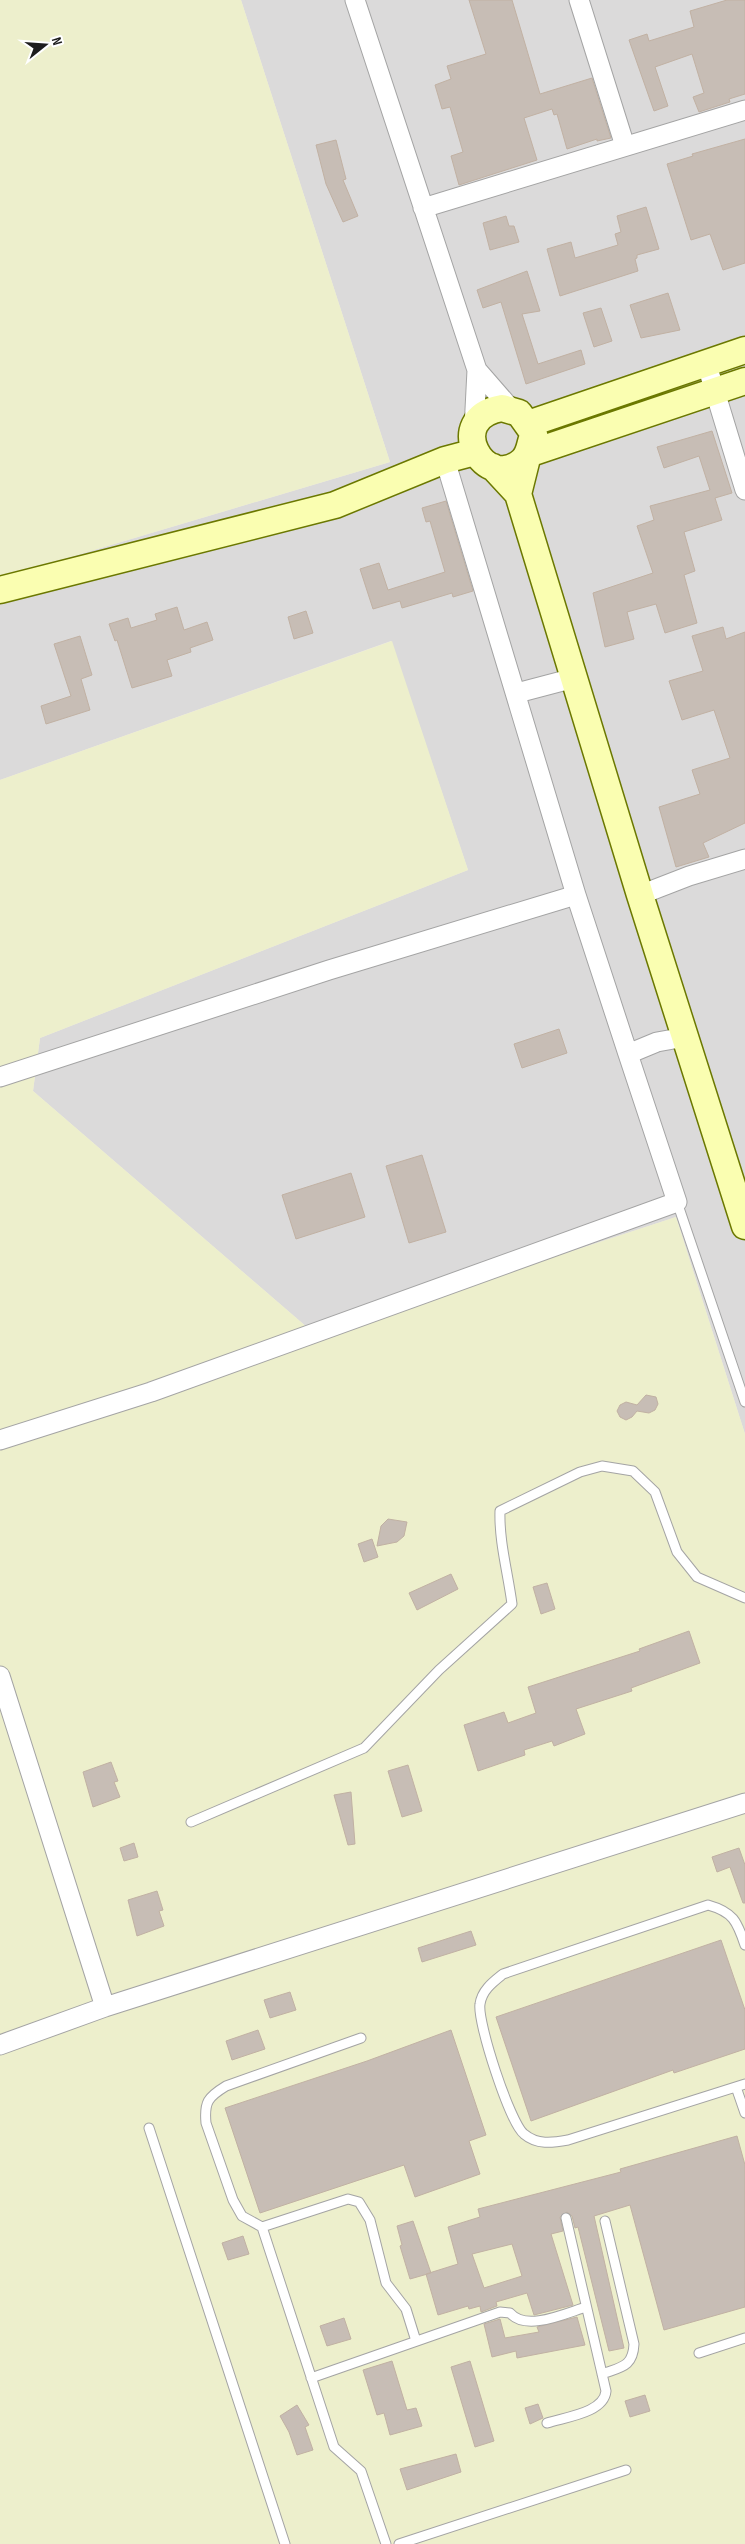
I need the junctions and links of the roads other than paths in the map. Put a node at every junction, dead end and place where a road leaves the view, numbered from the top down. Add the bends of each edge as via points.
1 (355, 0) edge
2 (579, 0) edge
3 (745, 110) edge
4 (625, 146) junction
5 (423, 208) junction
6 (745, 350) edge
7 (706, 362) junction
8 (477, 370) junction
9 (745, 381) edge
10 (713, 392) junction
11 (520, 417) junction
12 (481, 449) junction
13 (528, 454) junction
14 (445, 460) junction
15 (745, 490) edge
16 (518, 494) junction
17 (0, 590) edge
18 (562, 682) junction
19 (522, 692) junction
20 (745, 859) edge
21 (576, 895) junction
22 (640, 895) junction
23 (685, 1037) junction
24 (632, 1052) junction
25 (0, 1077) edge
26 (676, 1202) junction
27 (745, 1226) edge
28 (745, 1402) edge
29 (0, 1440) edge
30 (745, 1598) edge
31 (0, 1676) edge
32 (745, 1803) edge
33 (191, 1822) dead end
34 (745, 1944) edge
35 (105, 2006) junction
36 (361, 2038) dead end
37 (0, 2045) edge
38 (741, 2085) edge
39 (745, 2114) edge
40 (148, 2128) dead end
41 (566, 2218) dead end
42 (605, 2221) dead end
43 (262, 2227) junction
44 (586, 2308) junction
45 (745, 2338) edge
46 (416, 2341) junction
47 (699, 2353) dead end
48 (602, 2374) junction
49 (311, 2378) junction
50 (547, 2423) dead end
51 (626, 2470) dead end
52 (285, 2544) edge
53 (386, 2544) edge
54 (399, 2544) edge

1 - 5 street
2 - 4 street
3 - 4 street
4 - 5 street
5 - 8 street
6 - 7 street
7 - 10 street
7 - 11 street
8 - 11 street
8 - 12 street
9 - 10 street
10 - 13 street
10 - 15 street
11 - 12 street via 492,410 478,420
11 - 13 street via 534,434
12 - 13 street via 513,467
12 - 14 street
12 - 16 street
13 - 16 street
14 - 17 street via 335,505
14 - 19 street
16 - 18 street
18 - 19 street
18 - 22 street
19 - 21 street
20 - 22 street
21 - 24 street
21 - 25 street via 329,970
22 - 23 street
23 - 24 street via 657,1042
23 - 27 street
24 - 26 street
26 - 28 lane
26 - 29 street via 151,1392
30 - 33 lane via 697,1577 677,1552 655,1492 633,1471 602,1466 580,1472 500,1511 499,1533 512,1604 439,1670 364,1748
31 - 35 street
32 - 35 street
34 - 38 lane via 738,1924 726,1910 708,1905 503,1974 486,1988 480,2004 482,2028 513,2120 524,2134 544,2144 568,2140
35 - 37 street
36 - 43 lane via 226,2086 210,2096 204,2111 206,2124 233,2200 242,2216
38 - 39 lane
40 - 52 lane
41 - 44 lane
42 - 48 lane via 634,2344 631,2361
43 - 46 lane via 348,2198 359,2202 370,2220 386,2283 406,2308
43 - 49 lane
44 - 46 lane via 524,2321 510,2313 500,2312
44 - 48 lane
45 - 47 lane
46 - 49 lane
48 - 50 lane via 606,2398 599,2405
49 - 53 lane via 334,2447 361,2471
51 - 54 lane

